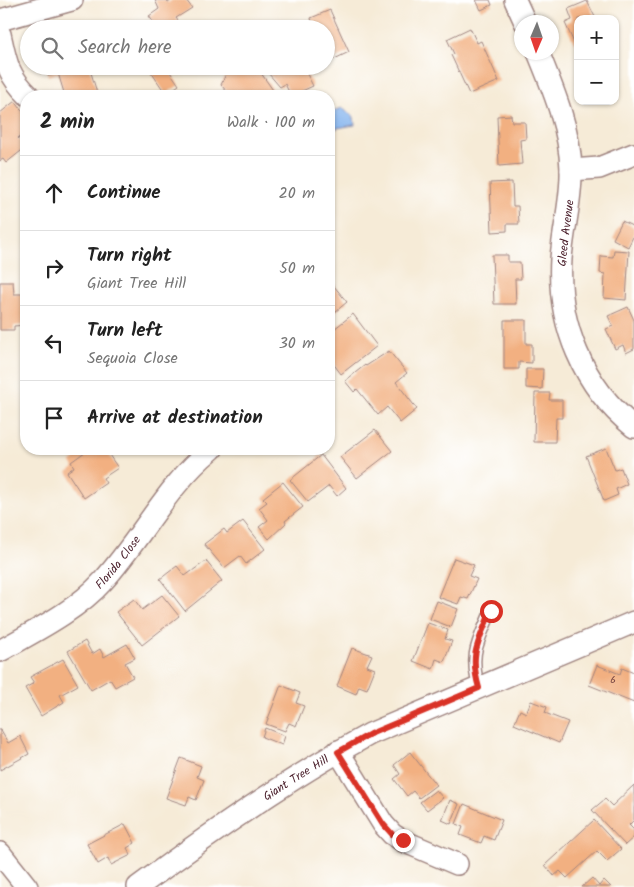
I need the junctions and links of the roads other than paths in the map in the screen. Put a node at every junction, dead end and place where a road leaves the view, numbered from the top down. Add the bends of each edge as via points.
1 (72, 0) edge
2 (515, 0) edge
3 (521, 15) edge
4 (0, 20) edge
5 (0, 34) edge
6 (541, 60) edge
7 (23, 90) edge
8 (634, 154) edge
9 (571, 170) junction
10 (634, 426) edge
11 (206, 455) edge
12 (491, 611) dead end
13 (634, 622) edge
14 (0, 651) edge
15 (479, 688) junction
16 (338, 752) junction
17 (0, 854) edge
18 (458, 864) dead end
19 (27, 887) edge
20 (138, 887) edge

1 - 4 street
2 - 3 street
5 - 7 street via 8,69
6 - 9 street, Gleed Avenue via 562,117
8 - 9 street via 599,168
9 - 10 street, Gleed Avenue via 561,259 563,307 568,332 591,379 605,399
11 - 14 street, Florida Close via 177,483 103,581 77,604
12 - 15 lane via 475,649 474,671
13 - 15 street, Giant Tree Hill
15 - 16 street, Giant Tree Hill via 370,734
16 - 18 street via 392,834
16 - 20 street, Giant Tree Hill via 203,839
17 - 19 street

